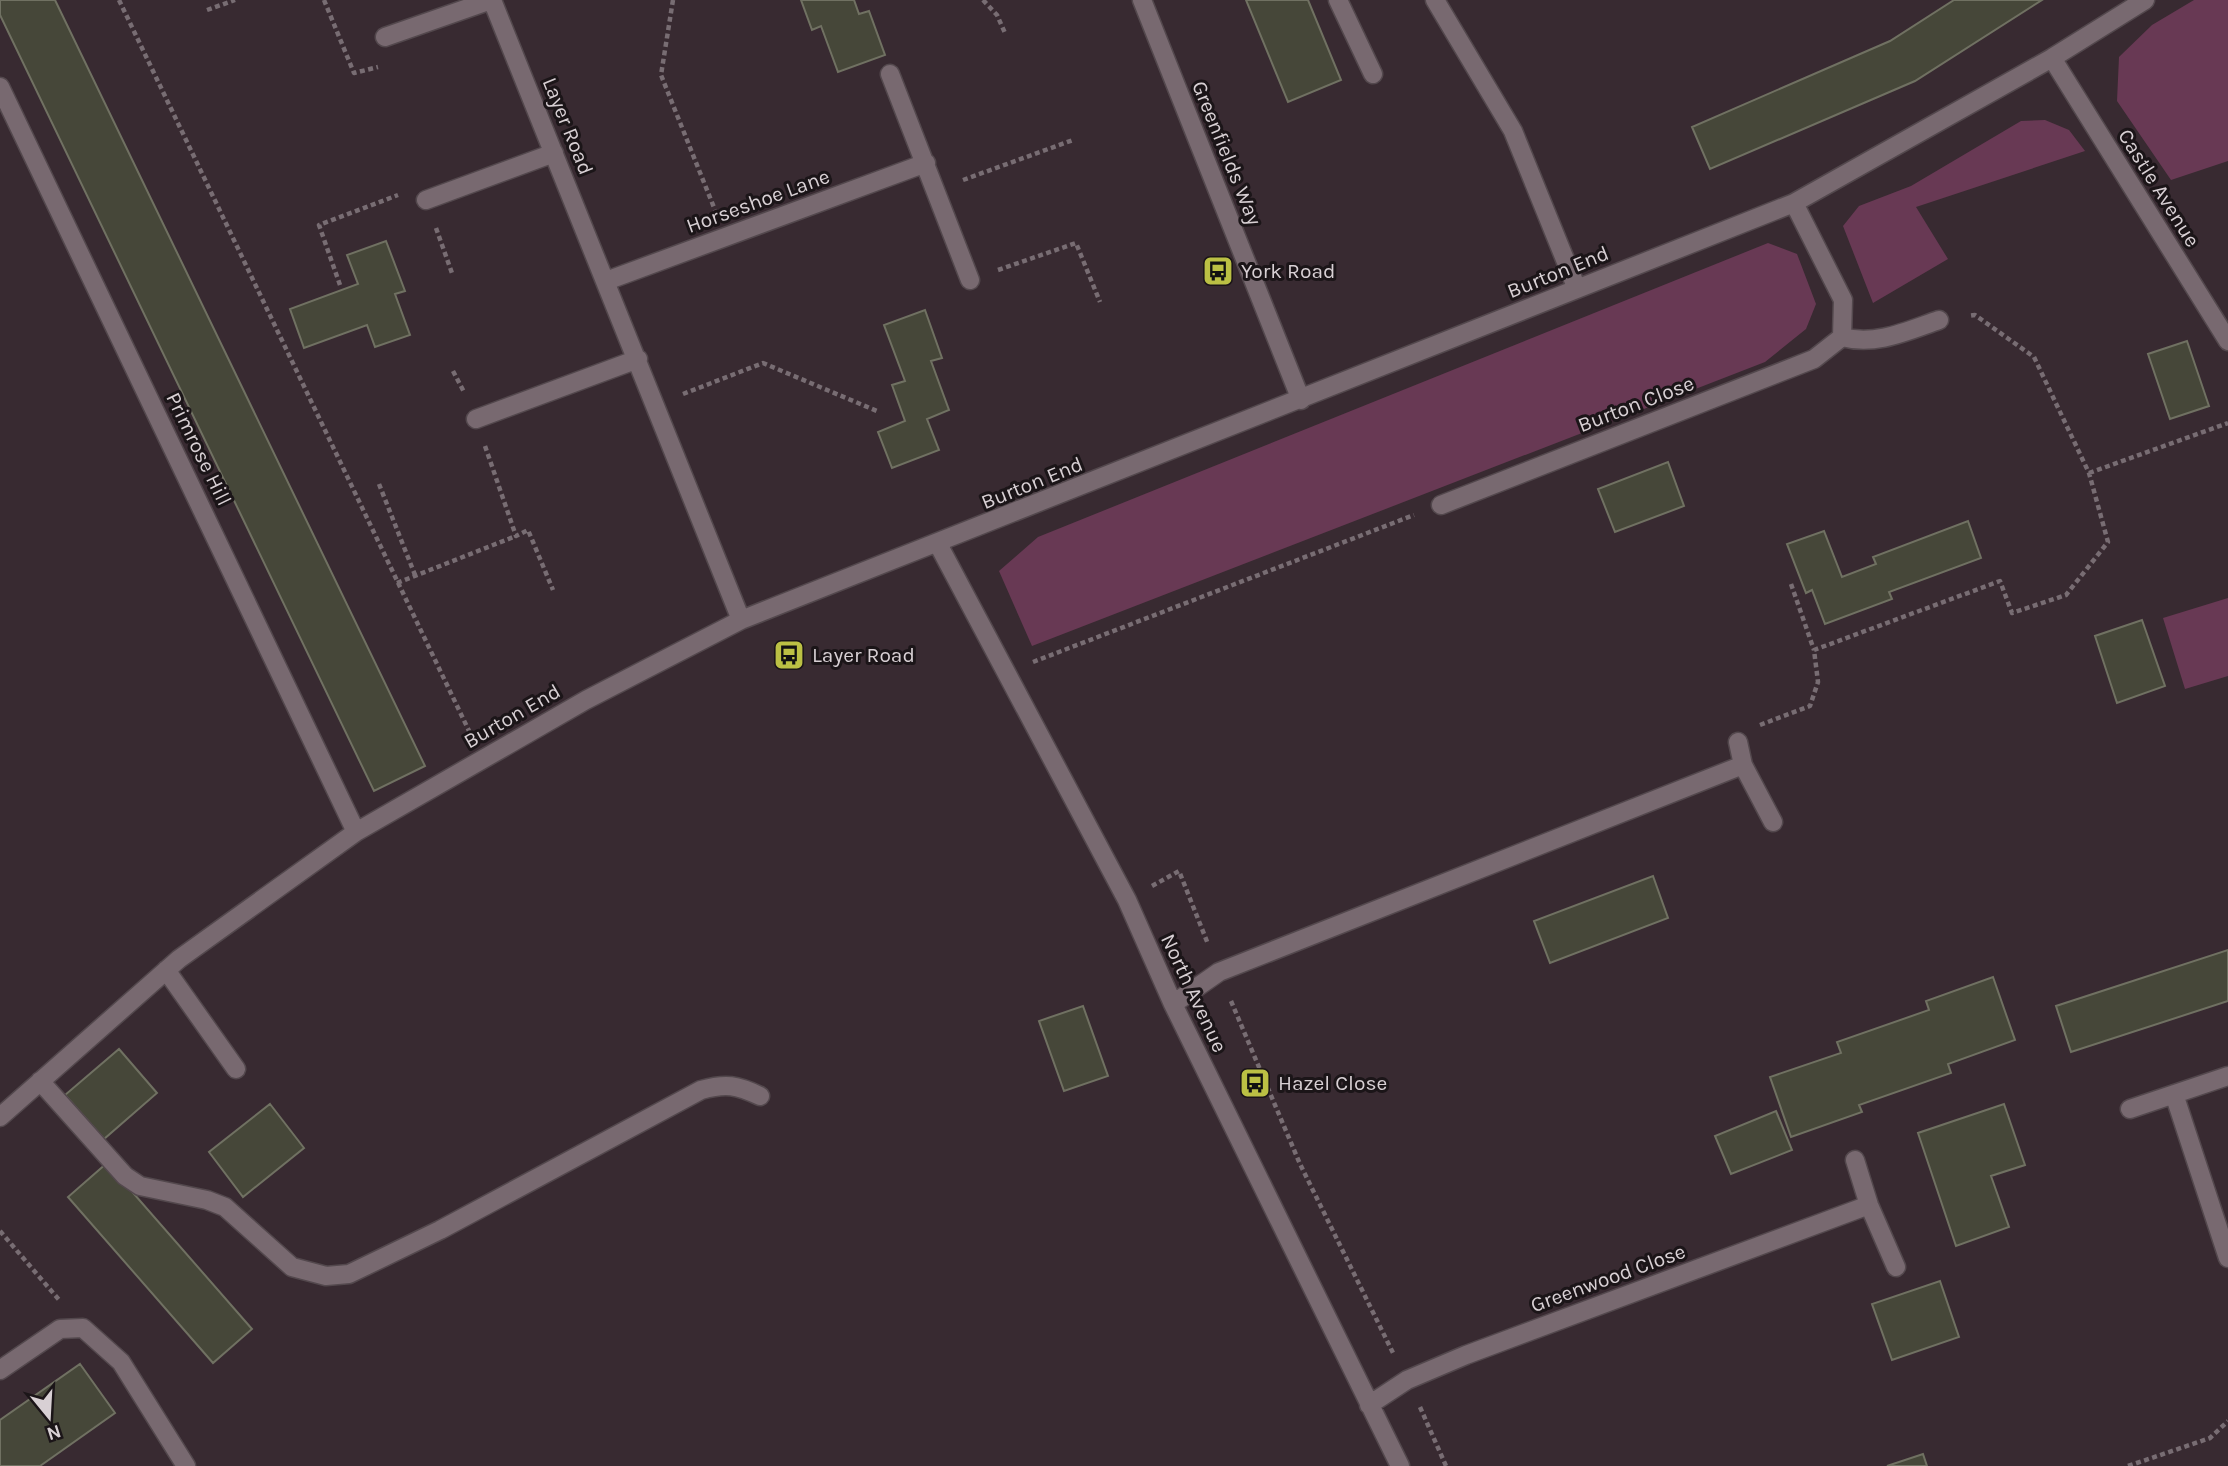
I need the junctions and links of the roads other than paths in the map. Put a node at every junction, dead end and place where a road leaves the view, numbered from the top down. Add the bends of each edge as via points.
1 (491, 0) edge
2 (1142, 0) edge
3 (1338, 0) edge
4 (1435, 0) edge
5 (2145, 0) edge
6 (385, 37) dead end
7 (2052, 58) junction
8 (890, 74) dead end
9 (1373, 74) dead end
10 (0, 87) edge
11 (554, 153) junction
12 (926, 163) junction
13 (426, 200) road end
14 (1794, 203) junction
15 (970, 279) road end
16 (606, 281) junction
17 (1577, 289) junction
18 (1939, 320) road end
19 (1842, 337) junction
20 (2228, 341) edge
21 (638, 359) junction
22 (1301, 400) junction
23 (476, 419) road end
24 (1441, 505) road end
25 (938, 544) junction
26 (741, 620) junction
27 (1738, 742) road end
28 (1743, 765) junction
29 (1773, 822) dead end
30 (356, 832) junction
31 (166, 971) junction
32 (1173, 1004) junction
33 (236, 1069) dead end
34 (2228, 1076) edge
35 (40, 1081) junction
36 (2174, 1094) junction
37 (760, 1096) dead end
38 (2130, 1109) dead end
39 (0, 1117) edge
40 (1855, 1160) dead end
41 (1869, 1205) junction
42 (2228, 1258) edge
43 (1896, 1267) dead end
44 (0, 1370) edge
45 (1369, 1405) junction
46 (186, 1466) edge
47 (1400, 1466) edge

1 - 6 street
1 - 11 street, Layer Road
2 - 22 street, Greenfields Way
3 - 9 street
4 - 17 street via 1513,131
5 - 7 street, Burton End
7 - 14 street, Burton End
7 - 20 street, Castle Avenue
8 - 12 street
10 - 30 street, Primrose Hill
11 - 13 street
11 - 16 street, Layer Road
12 - 15 street
12 - 16 street, Horseshoe Lane
14 - 17 street, Burton End
14 - 19 street via 1843,300
16 - 21 street, Layer Road
17 - 22 street, Burton End
18 - 19 street via 1884,339
19 - 24 street, Burton Close via 1814,359
21 - 23 street
21 - 26 street, Layer Road
22 - 25 street, Burton End
25 - 26 street, Burton End
25 - 32 street, North Avenue via 1127,900
26 - 30 street, Burton End via 586,700
27 - 28 street
28 - 29 street
28 - 32 street via 1219,972
30 - 31 street, Burton End
31 - 33 street
31 - 35 street, Burton End
32 - 45 street, North Avenue
34 - 36 street
35 - 37 street via 125,1176 140,1186 225,1207 292,1267 326,1276 349,1274 440,1230 701,1090 737,1085
35 - 39 street, Burton End
36 - 38 street
36 - 42 street
40 - 41 street
41 - 43 street
41 - 45 street, Greenwood Close via 1407,1380
44 - 46 street via 60,1329 83,1328 121,1362
45 - 47 street, North Avenue

